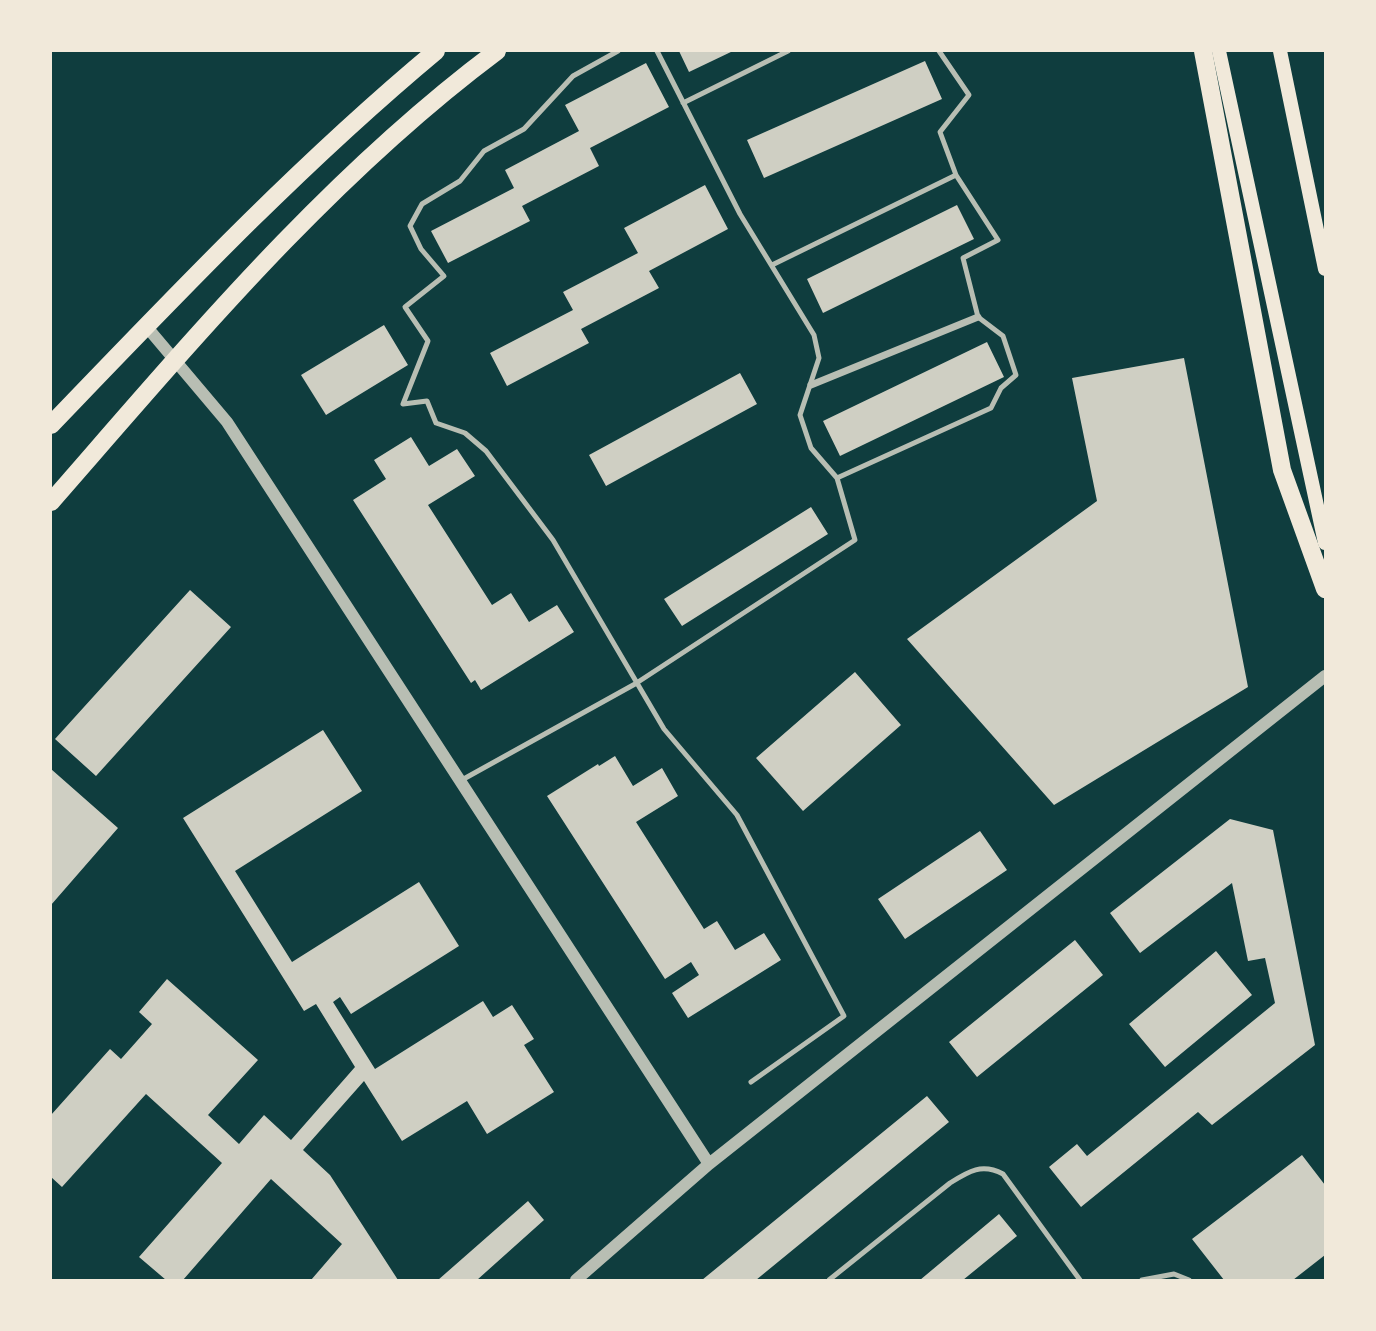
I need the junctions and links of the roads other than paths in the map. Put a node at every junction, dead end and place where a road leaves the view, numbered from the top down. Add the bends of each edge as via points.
1 (436, 51) edge
2 (497, 51) edge
3 (618, 51) edge
4 (657, 51) edge
5 (788, 51) edge
6 (939, 51) edge
7 (1203, 51) edge
8 (1219, 51) edge
9 (1280, 51) edge
10 (683, 103) junction
11 (956, 175) junction
12 (772, 265) junction
13 (1325, 269) edge
14 (978, 317) junction
15 (146, 326) junction
16 (175, 359) junction
17 (811, 385) junction
18 (51, 425) edge
19 (837, 478) junction
20 (51, 502) edge
21 (1325, 542) edge
22 (1325, 589) edge
23 (1325, 676) edge
24 (635, 684) junction
25 (460, 781) junction
26 (751, 1082) dead end
27 (709, 1164) junction
28 (576, 1280) edge
29 (830, 1280) edge
30 (1080, 1280) edge
31 (1142, 1280) edge
32 (1189, 1280) edge

1 - 15 main road via 271,198
2 - 16 main road via 369,159
3 - 24 lane via 573,76 524,130 484,151 460,181 422,204 410,226 421,249 444,276 405,307 428,341 403,404 427,401 436,423 465,433 486,451 553,540
4 - 10 lane
5 - 10 lane
6 - 11 lane via 969,95 940,132
7 - 22 main road via 1282,470
8 - 21 main road
9 - 13 main road
10 - 12 lane
11 - 12 lane
11 - 14 lane via 998,240 963,258
12 - 17 lane via 814,335 819,358
14 - 17 street
14 - 19 lane via 1003,336 1016,375 991,408
15 - 16 street
15 - 18 main road
16 - 20 main road
16 - 25 street via 227,422
17 - 19 lane via 800,415 811,448
19 - 24 lane via 855,540
23 - 27 street
24 - 25 lane
24 - 26 lane via 664,729 737,815 844,1016
25 - 27 street
27 - 28 street
29 - 30 lane via 950,1183 971,1170 989,1167 1003,1174
31 - 32 lane via 1174,1274

